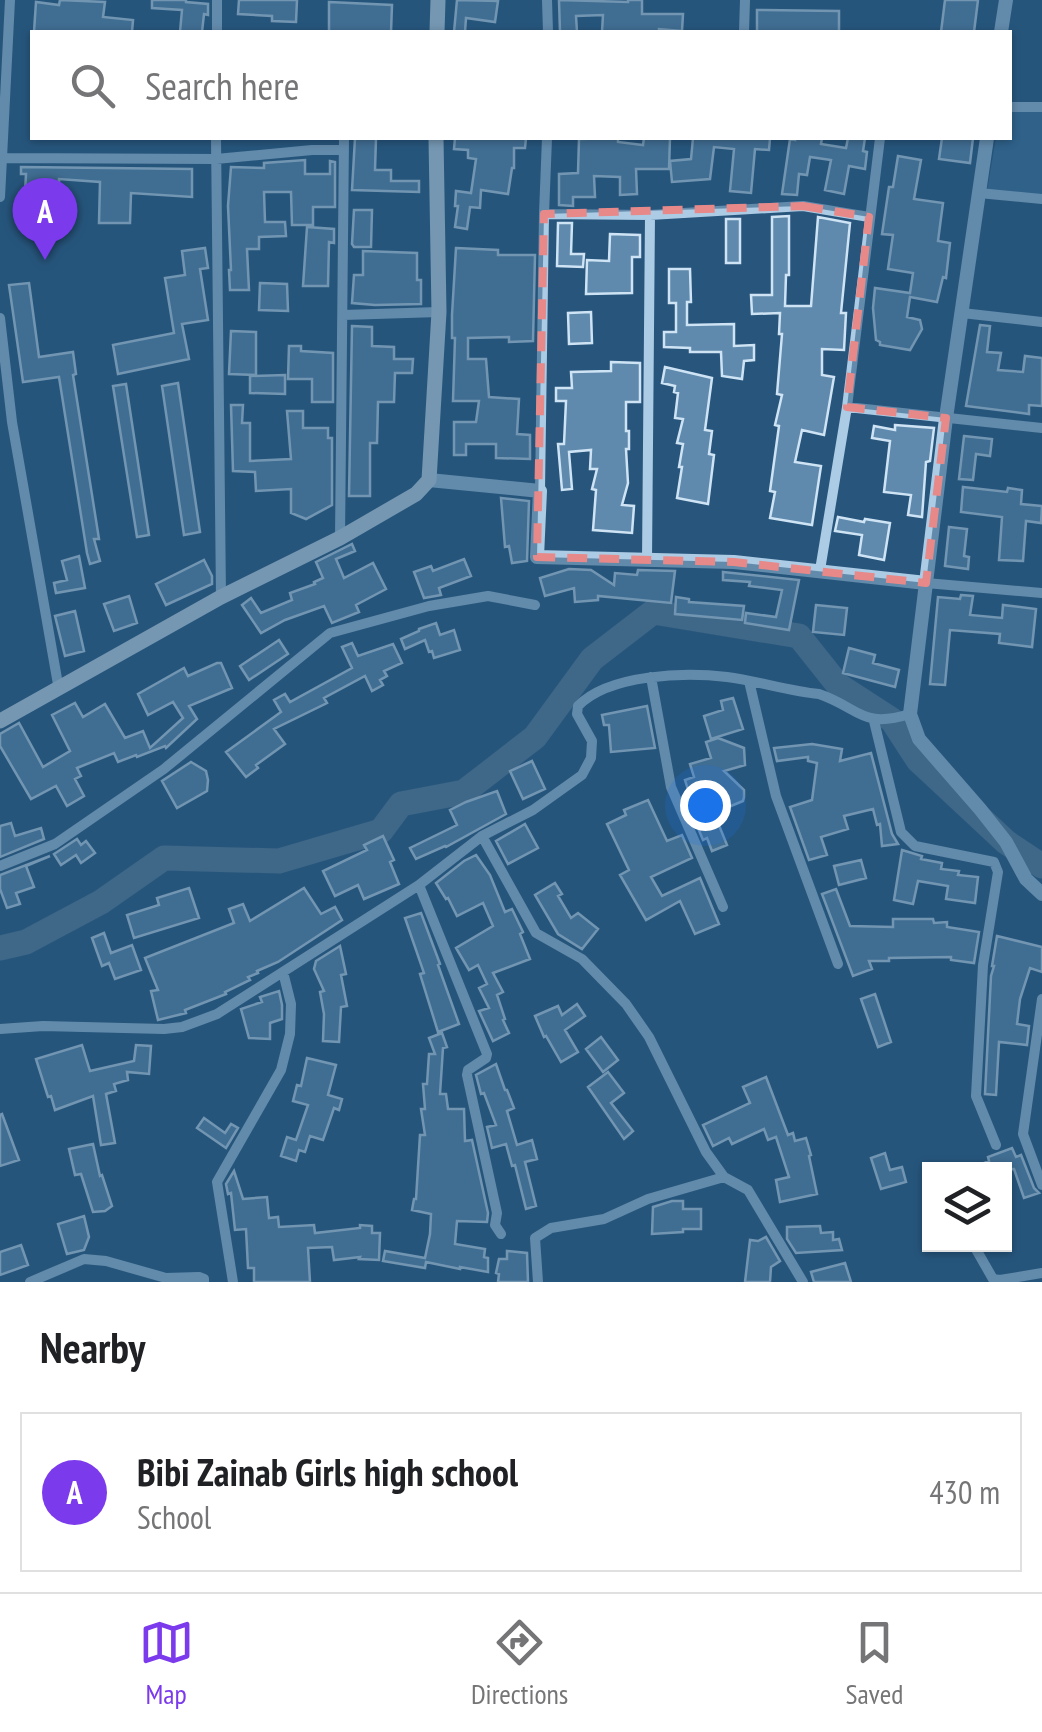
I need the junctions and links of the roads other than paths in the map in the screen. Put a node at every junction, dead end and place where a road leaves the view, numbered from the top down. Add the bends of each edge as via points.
1 (10, 0) edge
2 (217, 0) edge
3 (438, 0) edge
4 (548, 0) edge
5 (745, 0) edge
6 (1006, 0) edge
7 (217, 30) edge
8 (437, 30) edge
9 (548, 30) edge
10 (744, 30) edge
11 (1002, 30) edge
12 (1012, 106) edge
13 (1042, 107) edge
14 (216, 140) edge
15 (344, 140) edge
16 (436, 140) edge
17 (548, 140) edge
18 (880, 140) edge
19 (987, 140) edge
20 (343, 150) junction
21 (3, 158) junction
22 (216, 158) junction
23 (979, 193) junction
24 (0, 196) edge
25 (1042, 199) edge
26 (544, 214) junction
27 (650, 215) junction
28 (870, 218) junction
29 (438, 312) junction
30 (962, 313) junction
31 (344, 315) junction
32 (0, 318) edge
33 (1042, 322) edge
34 (847, 407) junction
35 (946, 418) junction
36 (6, 424) edge
37 (1042, 428) edge
38 (430, 480) junction
39 (540, 492) junction
40 (340, 538) junction
41 (647, 560) junction
42 (820, 570) junction
43 (926, 583) junction
44 (1042, 593) edge
45 (221, 597) junction
46 (534, 605) dead end
47 (651, 677) junction
48 (749, 681) junction
49 (58, 690) junction
50 (910, 714) junction
51 (874, 721) junction
52 (0, 722) edge
53 (482, 836) junction
54 (0, 866) edge
55 (419, 885) junction
56 (1042, 894) edge
57 (723, 907) dead end
58 (838, 964) dead end
59 (283, 972) junction
60 (1042, 998) edge
61 (0, 1029) edge
62 (996, 1145) dead end
63 (724, 1177) junction
64 (1042, 1184) edge
65 (501, 1234) dead end
66 (978, 1252) edge
67 (1042, 1273) edge
68 (30, 1282) edge
69 (204, 1282) edge
70 (233, 1282) edge
71 (538, 1282) edge
72 (803, 1282) edge

1 - 21 street
2 - 7 street
3 - 8 main road
4 - 9 street
5 - 10 street
6 - 11 street
12 - 13 street
14 - 22 street
15 - 20 street
16 - 29 main road
17 - 26 street
18 - 28 street
19 - 23 street
20 - 22 street
20 - 31 street
21 - 22 street
21 - 24 street
22 - 45 street
23 - 25 street
23 - 30 street
26 - 27 street
26 - 39 street
27 - 28 street via 803,206
27 - 41 street
28 - 34 street
29 - 31 street
29 - 38 main road
30 - 33 street
30 - 35 street
31 - 40 street
32 - 36 street
34 - 35 street
34 - 42 street
35 - 37 street
35 - 43 street
36 - 49 street
38 - 39 street
38 - 40 main road
39 - 41 street via 537,557
40 - 45 main road
41 - 42 street
42 - 43 street
43 - 44 street
43 - 50 street
45 - 49 main road
46 - 54 street via 488,596 330,633 164,768 55,844
47 - 48 street
47 - 53 street via 586,698 578,714 592,741 582,774
47 - 57 street via 671,788
48 - 51 street via 819,694
48 - 58 street via 776,796
49 - 52 main road
50 - 51 street
50 - 56 street via 919,738
51 - 62 street via 907,840 994,862 998,872 976,1096
53 - 55 street
53 - 63 street via 536,934 582,959 626,1004
55 - 59 street
55 - 65 street via 487,1054 467,1075
59 - 61 street via 217,1014 182,1027
59 - 70 street via 290,1034 281,1070 217,1182
60 - 64 street via 1023,1134
63 - 71 street via 648,1198 604,1219 550,1228 536,1238
63 - 72 street via 748,1190
66 - 67 street via 1000,1280
68 - 69 street via 84,1259

